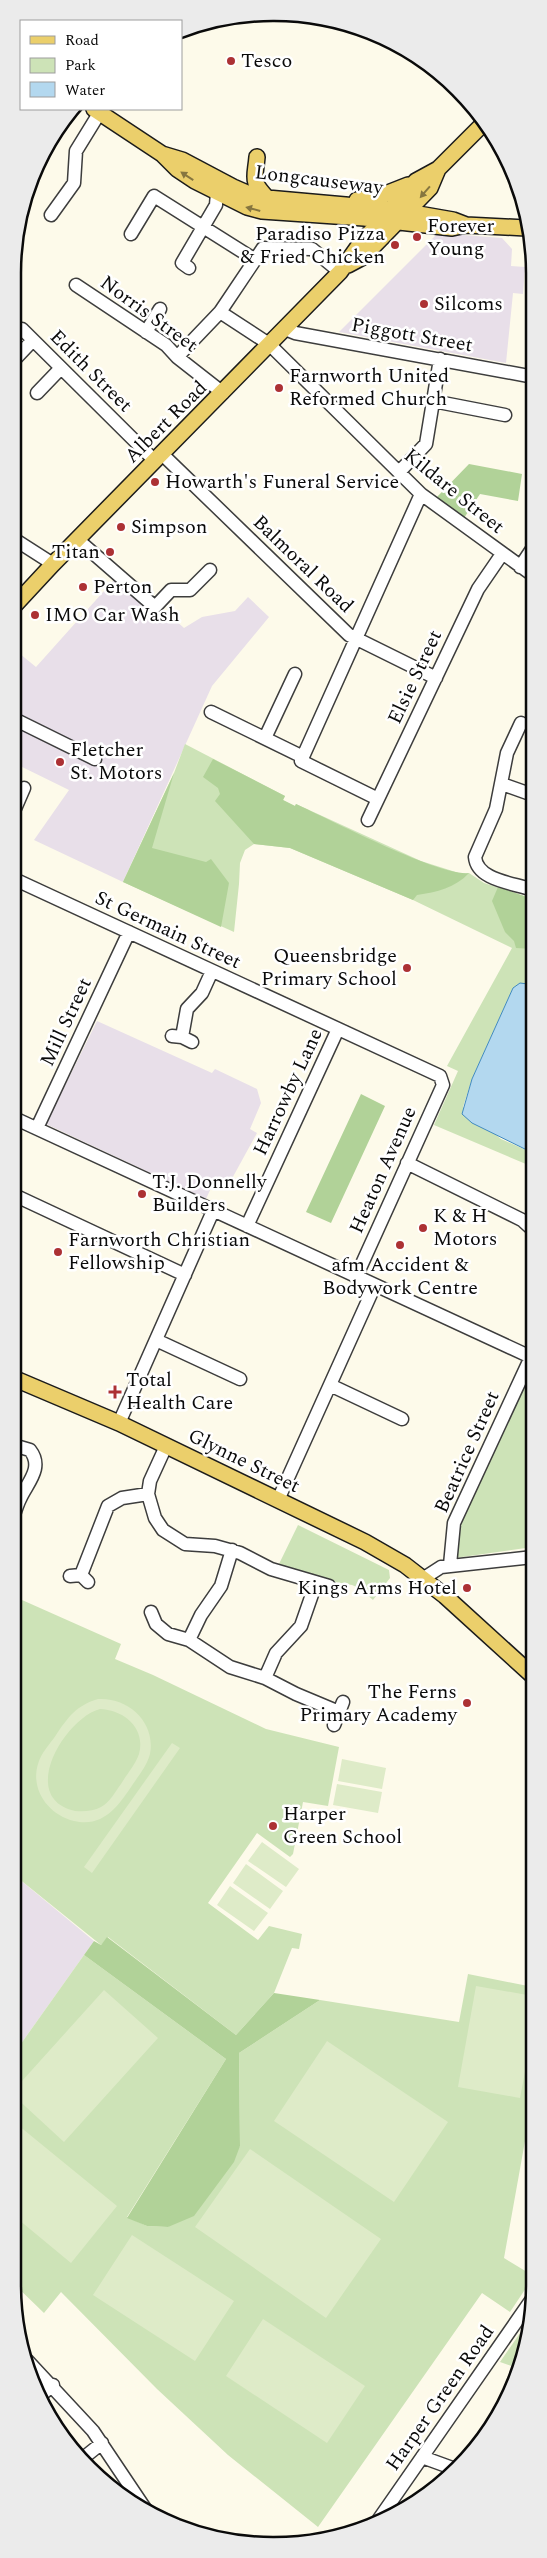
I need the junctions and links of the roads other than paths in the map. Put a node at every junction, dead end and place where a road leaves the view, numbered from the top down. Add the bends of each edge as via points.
1 (97, 111) edge
2 (479, 128) edge
3 (257, 157) dead end
4 (438, 169) junction
5 (416, 181) junction
6 (223, 193) junction
7 (268, 199) junction
8 (315, 203) junction
9 (51, 215) dead end
10 (384, 222) junction
11 (204, 227) junction
12 (522, 228) edge
13 (131, 234) dead end
14 (254, 259) junction
15 (189, 268) dead end
16 (343, 269) junction
17 (76, 285) dead end
18 (160, 309) dead end
19 (220, 312) junction
20 (22, 329) dead end
21 (285, 329) junction
22 (146, 332) junction
23 (33, 340) junction
24 (270, 344) junction
25 (21, 353) edge
26 (177, 357) junction
27 (440, 359) junction
28 (61, 368) junction
29 (526, 375) edge
30 (37, 393) dead end
31 (223, 393) junction
32 (433, 401) junction
33 (505, 415) dead end
34 (158, 457) junction
35 (399, 472) junction
36 (421, 494) junction
37 (78, 540) junction
38 (21, 543) edge
39 (502, 554) junction
40 (526, 557) edge
41 (53, 564) junction
42 (520, 566) junction
43 (210, 570) dead end
44 (526, 570) edge
45 (21, 598) edge
46 (357, 639) junction
47 (295, 674) dead end
48 (436, 678) junction
49 (211, 712) dead end
50 (21, 722) edge
51 (522, 723) dead end
52 (265, 738) junction
53 (95, 759) dead end
54 (302, 759) junction
55 (502, 784) junction
56 (24, 788) dead end
57 (526, 792) edge
58 (21, 793) edge
59 (378, 799) junction
60 (368, 820) dead end
61 (21, 882) edge
62 (526, 888) edge
63 (129, 932) junction
64 (212, 971) junction
65 (338, 1028) junction
66 (182, 1038) dead end
67 (442, 1079) joint
68 (21, 1121) edge
69 (37, 1128) junction
70 (407, 1164) junction
71 (21, 1198) edge
72 (213, 1212) junction
73 (526, 1224) edge
74 (247, 1226) junction
75 (185, 1274) junction
76 (356, 1277) junction
77 (375, 1285) junction
78 (156, 1340) junction
79 (526, 1355) edge
80 (526, 1371) edge
81 (240, 1379) dead end
82 (21, 1381) edge
83 (330, 1385) junction
84 (402, 1419) dead end
85 (119, 1422) junction
86 (166, 1446) junction
87 (21, 1447) edge
88 (148, 1494) junction
89 (21, 1497) edge
90 (278, 1500) junction
91 (232, 1550) junction
92 (526, 1558) edge
93 (450, 1566) junction
94 (80, 1578) dead end
95 (424, 1578) junction
96 (316, 1583) junction
97 (329, 1586) dead end
98 (150, 1612) dead end
99 (189, 1640) junction
100 (526, 1670) edge
101 (265, 1678) junction
102 (334, 1725) dead end
103 (524, 2310) edge
104 (36, 2368) edge
105 (53, 2385) junction
106 (45, 2392) edge
107 (102, 2443) junction
108 (87, 2455) edge
109 (422, 2457) junction
110 (448, 2467) edge
111 (137, 2497) edge
112 (386, 2511) edge

1 - 6 main road, Longcauseway via 162,154 177,169
1 - 9 street via 76,151 74,183
2 - 4 main road
3 - 7 main road via 253,180
4 - 5 main road
4 -> 10 main road via 430,188
5 - 8 main road via 375,198
5 - 10 main road
6 - 7 main road, Longcauseway
10 -> 6 main road, Longcauseway via 262,211
6 - 11 street
7 - 8 main road, Longcauseway
8 - 10 main road, Longcauseway
8 - 10 main road
10 - 12 main road via 452,228 466,225
10 - 16 main road, Albert Road via 355,249
11 - 13 street via 154,196
11 - 14 street
11 - 15 street via 182,263
14 - 16 street via 265,247 312,249
14 - 19 street
16 - 21 main road, Albert Road
17 - 22 street, Norris Street
18 - 22 street
19 - 24 street, Kildare Street
19 - 26 street
20 - 23 street, Edith Street
21 - 24 main road, Albert Road
21 - 27 street, Piggott Street
22 - 26 street, Norris Street
23 - 25 street
23 - 28 street, Edith Street
24 - 31 main road, Albert Road
24 - 35 street, Kildare Street
26 - 31 street, Norris Street
27 - 29 street, Piggott Street
27 - 32 street
28 - 30 street
28 - 34 street, Edith Street
31 - 34 main road, Albert Road
32 - 33 street via 471,413
32 - 35 street via 426,444
34 - 37 main road, Albert Road
34 - 46 street, Balmoral Road
35 - 36 street, Kildare Street
36 - 39 street, Kildare Street
36 - 46 street
37 - 41 main road, Albert Road
37 - 43 street via 155,607 171,590 190,590
38 - 41 street
39 - 42 street, Kildare Street
39 - 48 street, Elsie Street via 478,589
40 - 42 street
41 - 45 main road, Albert Road
42 - 44 street, Kildare Street
46 - 48 street, Balmoral Road
46 - 54 street
47 - 52 street
48 - 59 street, Elsie Street
49 - 52 street
50 - 53 street
51 - 55 street via 521,740 507,753
52 - 54 street
54 - 59 street
55 - 57 street
55 - 62 street via 496,809 476,852 475,862 486,875
56 - 58 street
59 - 60 street, Elsie Street
61 - 63 street, St Germain Street
63 - 64 street, St Germain Street
63 - 69 street, Mill Street
64 - 65 street, St Germain Street
64 - 66 street via 202,993 187,1010
65 - 67 street, St Germain Street via 438,1074
65 - 74 street, Harrowby Lane
67 - 70 street, Heaton Avenue via 443,1085
68 - 69 street
69 - 72 street
70 - 73 street via 485,1197
70 - 76 street, Heaton Avenue
71 - 75 street
72 - 74 street
72 - 75 street
74 - 76 street
75 - 78 street
76 - 77 street
77 - 79 street
77 - 83 street
78 - 81 street via 231,1369
78 - 85 street
80 - 93 street, Beatrice Street via 454,1523
82 - 85 main road, Glynne Street
83 - 84 street
83 - 90 street
85 - 86 main road, Glynne Street
86 - 88 street via 150,1481
86 - 90 main road, Glynne Street
87 - 89 street via 30,1450 36,1465
88 - 91 street via 155,1518 173,1538 185,1544
88 - 94 street via 122,1498 108,1506
90 - 95 main road, Glynne Street via 364,1542
91 - 96 street via 271,1569
91 - 99 street via 221,1586
92 - 93 street
93 - 95 street via 436,1568
95 - 100 main road, Glynne Street
96 - 97 street
96 - 101 street via 301,1626 276,1653
98 - 99 street via 152,1628
99 - 101 street via 230,1667
101 - 102 street via 296,1694 341,1707
103 - 109 street, Harper Green Road
104 - 105 street
105 - 106 street
105 - 107 street
107 - 108 street
107 - 111 street
109 - 110 street
109 - 112 street, Harper Green Road

